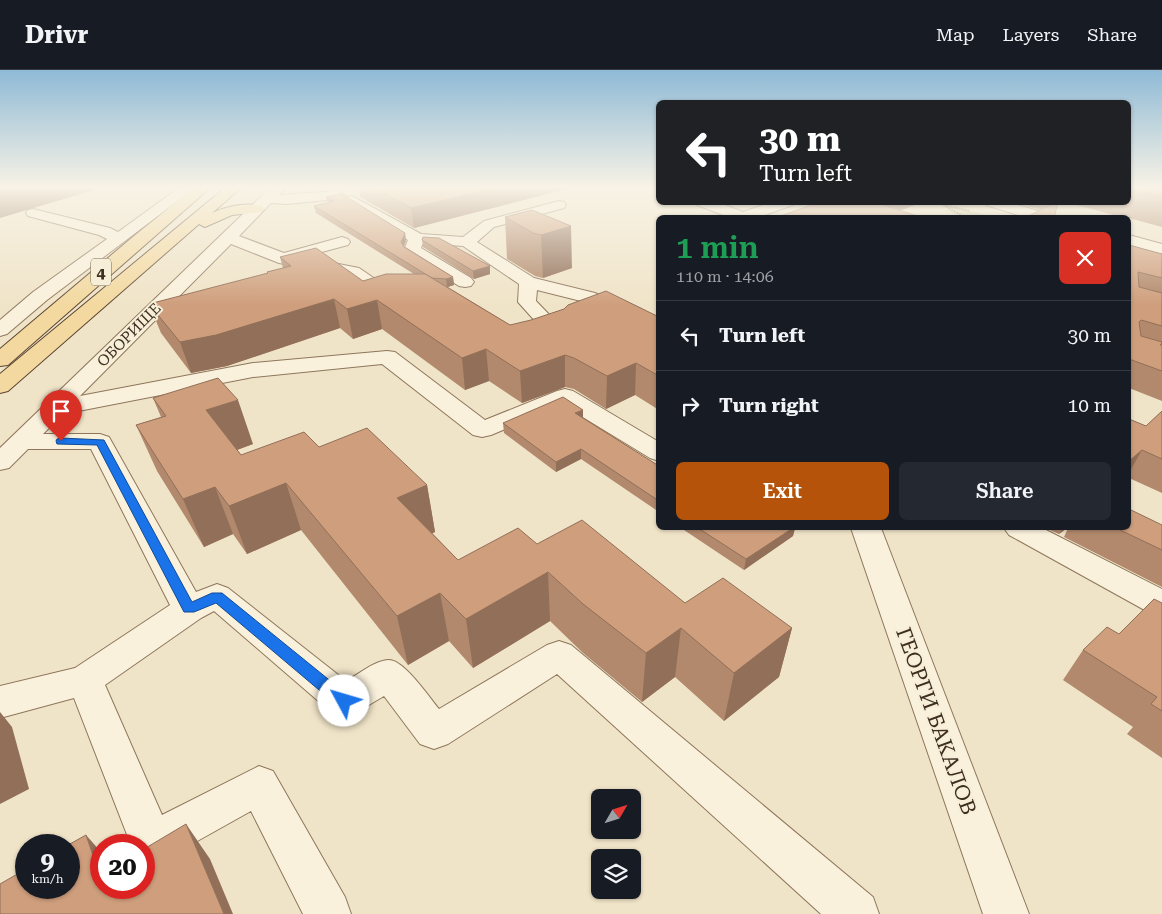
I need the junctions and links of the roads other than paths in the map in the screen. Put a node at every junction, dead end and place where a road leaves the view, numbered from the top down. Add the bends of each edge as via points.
1 (80, 226) edge
2 (134, 226) edge
3 (155, 226) edge
4 (200, 226) edge
5 (203, 226) edge
6 (234, 226) edge
7 (397, 226) edge
8 (486, 226) edge
9 (112, 235) junction
10 (228, 237) junction
11 (417, 238) junction
12 (1131, 241) edge
13 (342, 242) dead end
14 (467, 242) junction
15 (1162, 249) edge
16 (285, 259) junction
17 (137, 268) junction
18 (465, 282) dead end
19 (528, 282) junction
20 (415, 294) edge
21 (40, 296) junction
22 (8, 302) dead end
23 (0, 330) edge
24 (656, 330) edge
25 (525, 345) edge
26 (0, 360) edge
27 (0, 386) edge
28 (55, 408) junction
29 (656, 451) edge
30 (11, 452) edge
31 (867, 530) edge
32 (1023, 530) edge
33 (1162, 604) edge
34 (189, 609) junction
35 (85, 680) junction
36 (0, 702) edge
37 (328, 914) edge
38 (856, 914) edge
39 (1006, 914) edge

1 - 9 street
2 - 9 street
3 - 26 main road, 4
4 - 17 main road
5 - 17 main road, 4
6 - 10 street, ОБОРИЩЕ
7 - 11 street
8 - 14 street
9 - 21 street
10 - 16 street
10 - 28 street, ОБОРИЩЕ
11 - 14 street
11 - 18 street via 412,250
12 - 15 street
13 - 16 street
14 - 19 street
16 - 20 street via 353,272 386,295
17 - 27 main road, 4
19 - 24 street via 588,296
19 - 25 street via 527,302 557,333
21 - 22 street
21 - 23 street
28 - 29 street via 253,370 387,357 482,430 565,396
28 - 30 street, ОБОРИЩЕ
30 - 34 street via 100,442
31 - 39 street, ГЕОРГИ БАКАЛОВ
32 - 33 street
34 - 35 street
34 - 38 street via 217,596 344,701 389,675 434,732 559,654
35 - 36 street
35 - 37 street via 152,844 259,785

